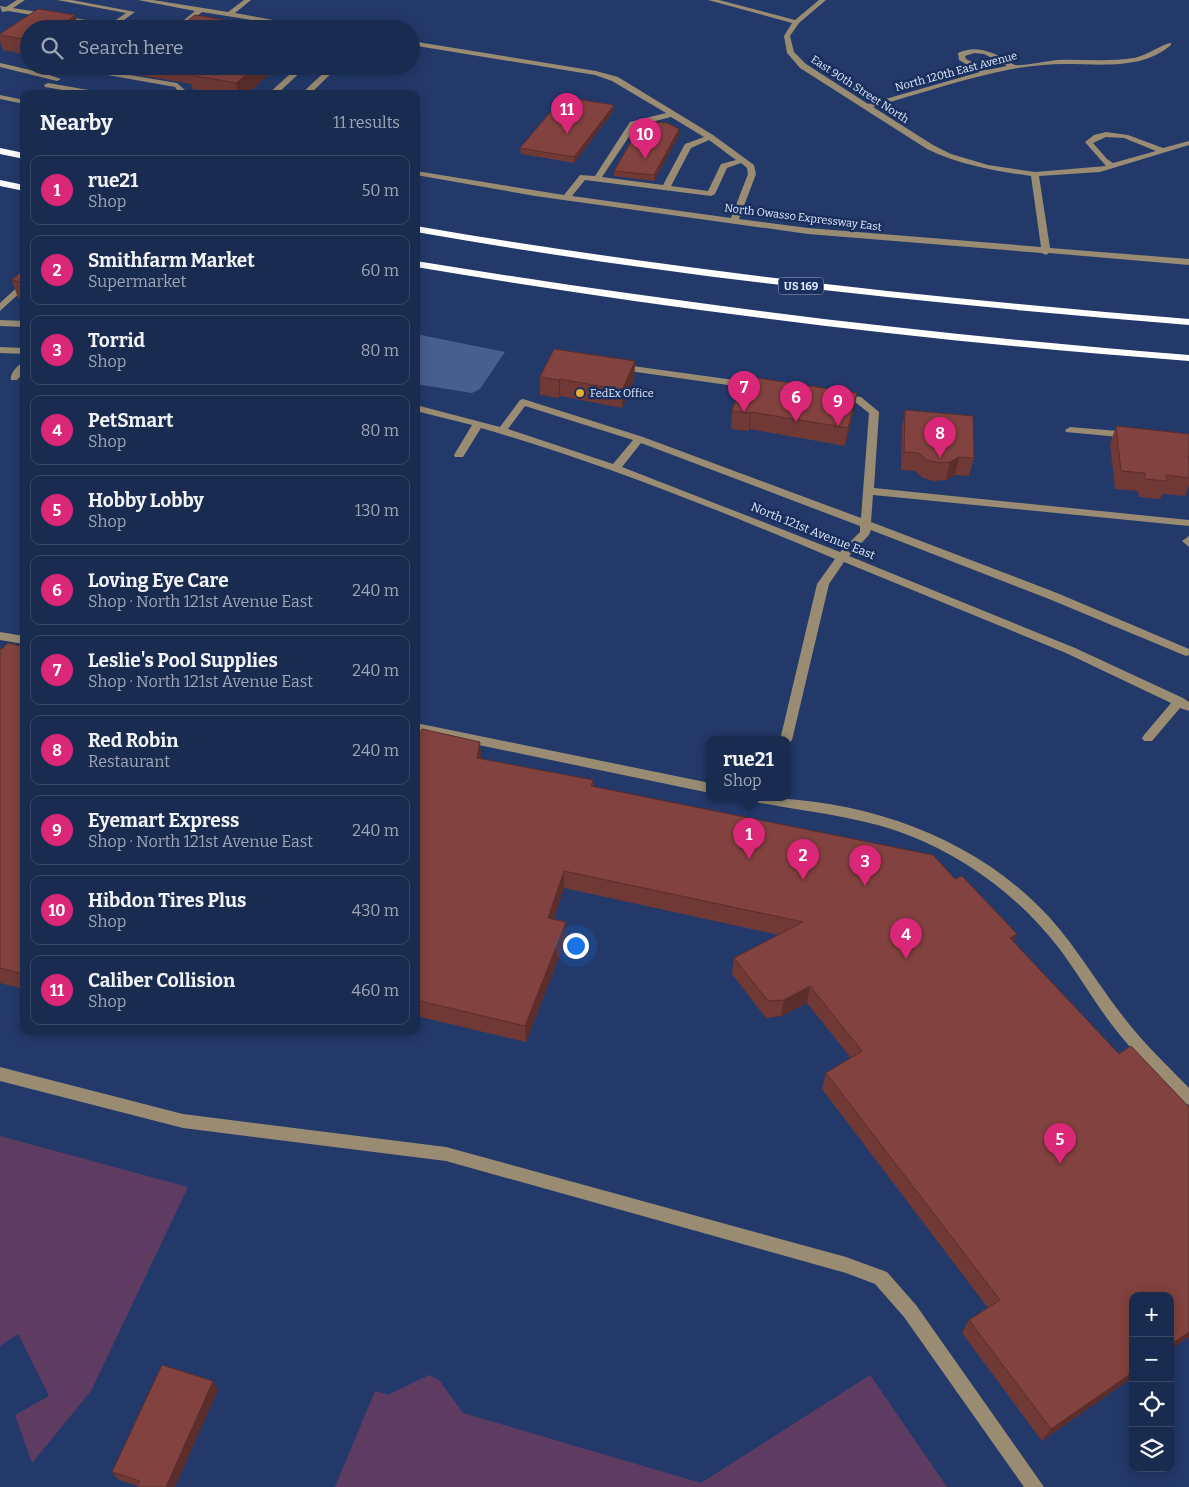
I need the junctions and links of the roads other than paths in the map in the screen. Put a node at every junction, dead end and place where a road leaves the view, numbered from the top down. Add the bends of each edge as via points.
1 (22, 0) edge
2 (59, 0) edge
3 (141, 0) edge
4 (248, 0) edge
5 (711, 0) edge
6 (823, 0) edge
7 (171, 2) edge
8 (51, 5) dead end
9 (4, 9) edge
10 (43, 9) edge
11 (201, 10) junction
12 (0, 14) edge
13 (36, 14) junction
14 (230, 14) junction
15 (26, 20) edge
16 (70, 20) edge
17 (120, 20) edge
18 (188, 20) edge
19 (266, 20) edge
20 (796, 22) junction
21 (420, 44) edge
22 (1169, 44) dead end
23 (0, 65) edge
24 (1012, 66) junction
25 (20, 70) edge
26 (987, 74) junction
27 (40, 75) edge
28 (121, 75) edge
29 (293, 75) edge
30 (326, 75) edge
31 (57, 79) dead end
32 (48, 85) dead end
33 (77, 90) edge
34 (181, 90) edge
35 (276, 90) edge
36 (309, 90) edge
37 (0, 97) edge
38 (20, 101) edge
39 (865, 107) junction
40 (672, 114) junction
41 (710, 137) junction
42 (1189, 143) edge
43 (0, 151) edge
44 (1163, 151) junction
45 (20, 155) edge
46 (743, 160) junction
47 (1113, 167) junction
48 (420, 174) edge
49 (1035, 174) junction
50 (597, 179) junction
51 (0, 183) edge
52 (20, 187) edge
53 (666, 188) junction
54 (566, 198) junction
55 (734, 220) junction
56 (420, 230) edge
57 (1046, 252) junction
58 (1189, 262) edge
59 (420, 265) edge
60 (20, 288) edge
61 (0, 308) edge
62 (1189, 322) edge
63 (0, 324) edge
64 (20, 324) edge
65 (0, 350) edge
66 (20, 351) edge
67 (1189, 358) edge
68 (612, 366) edge
69 (20, 370) edge
70 (14, 378) dead end
71 (764, 387) edge
72 (830, 395) edge
73 (420, 409) edge
74 (478, 424) junction
75 (1070, 430) dead end
76 (502, 431) junction
77 (1140, 436) edge
78 (640, 439) junction
79 (459, 455) dead end
80 (616, 467) junction
81 (868, 491) junction
82 (1189, 523) edge
83 (866, 524) junction
84 (842, 558) junction
85 (0, 636) edge
86 (20, 639) edge
87 (1186, 652) dead end
88 (1184, 704) edge
89 (420, 728) edge
90 (787, 736) edge
91 (1148, 738) dead end
92 (706, 787) edge
93 (778, 801) edge
94 (0, 1074) edge
95 (1189, 1098) edge
96 (1035, 1487) edge

1 - 9 street
2 - 8 street
2 - 17 street via 132,12
3 - 7 street
4 - 14 street
5 - 20 street
6 - 20 street
7 - 11 street
9 - 12 street
9 - 13 street
10 - 13 street
11 - 14 street
11 - 18 street
13 - 15 street
13 - 16 street
14 - 19 street
20 - 39 street, East 90th Street North via 788,36 791,54 803,66
21 - 40 street via 596,73 615,79
22 - 24 street, North 120th East Avenue via 1150,55 1123,62 1046,62
23 - 25 street
24 - 26 street, North 120th East Avenue
24 - 26 street via 979,51 961,55 962,60
26 - 39 street, North 120th East Avenue
27 - 31 street
28 - 34 street via 177,86
29 - 35 street
30 - 36 street
32 - 33 street
37 - 38 street
39 - 49 street, East 90th Street North via 948,156 988,167
40 - 41 street
40 - 50 street via 633,124
41 - 46 street
41 - 53 street via 688,146
42 - 44 street, East 90th Street North
43 - 45 highway
44 - 47 street, East 90th Street North
44 - 47 street via 1122,135 1095,137 1089,142
46 - 53 street via 724,166 711,194
46 - 55 street via 751,167 752,174
47 - 49 street, East 90th Street North via 1064,174
48 - 54 street, North Owasso Expressway East
49 - 57 street
50 - 53 street
50 - 54 street via 583,177
51 - 52 highway
54 - 55 street, North Owasso Expressway East
55 - 57 street, North Owasso Expressway East
56 - 62 highway, US 169 via 600,260 917,300
57 - 58 street, North Owasso Expressway East
59 - 67 highway via 758,316 1010,344
60 - 61 street
63 - 64 street
65 - 66 street
68 - 71 street
69 - 70 street
72 - 81 street via 858,399 874,412
73 - 74 street, North 121st Avenue East
74 - 76 street, North 121st Avenue East
74 - 79 street
75 - 77 street
76 - 78 street via 523,402
76 - 80 street, North 121st Avenue East
78 - 80 street
78 - 83 street
80 - 84 street, North 121st Avenue East
81 - 82 street
81 - 83 street
83 - 84 street via 865,533
83 - 87 street via 1053,596
84 - 88 street, North 121st Avenue East via 1087,658
84 - 90 street via 823,584
85 - 86 street
88 - 91 street
89 - 92 street
93 - 95 street via 912,831 949,846 1011,887 1078,963 1124,1029
94 - 96 street via 183,1121 446,1154 836,1262 881,1278 910,1311

